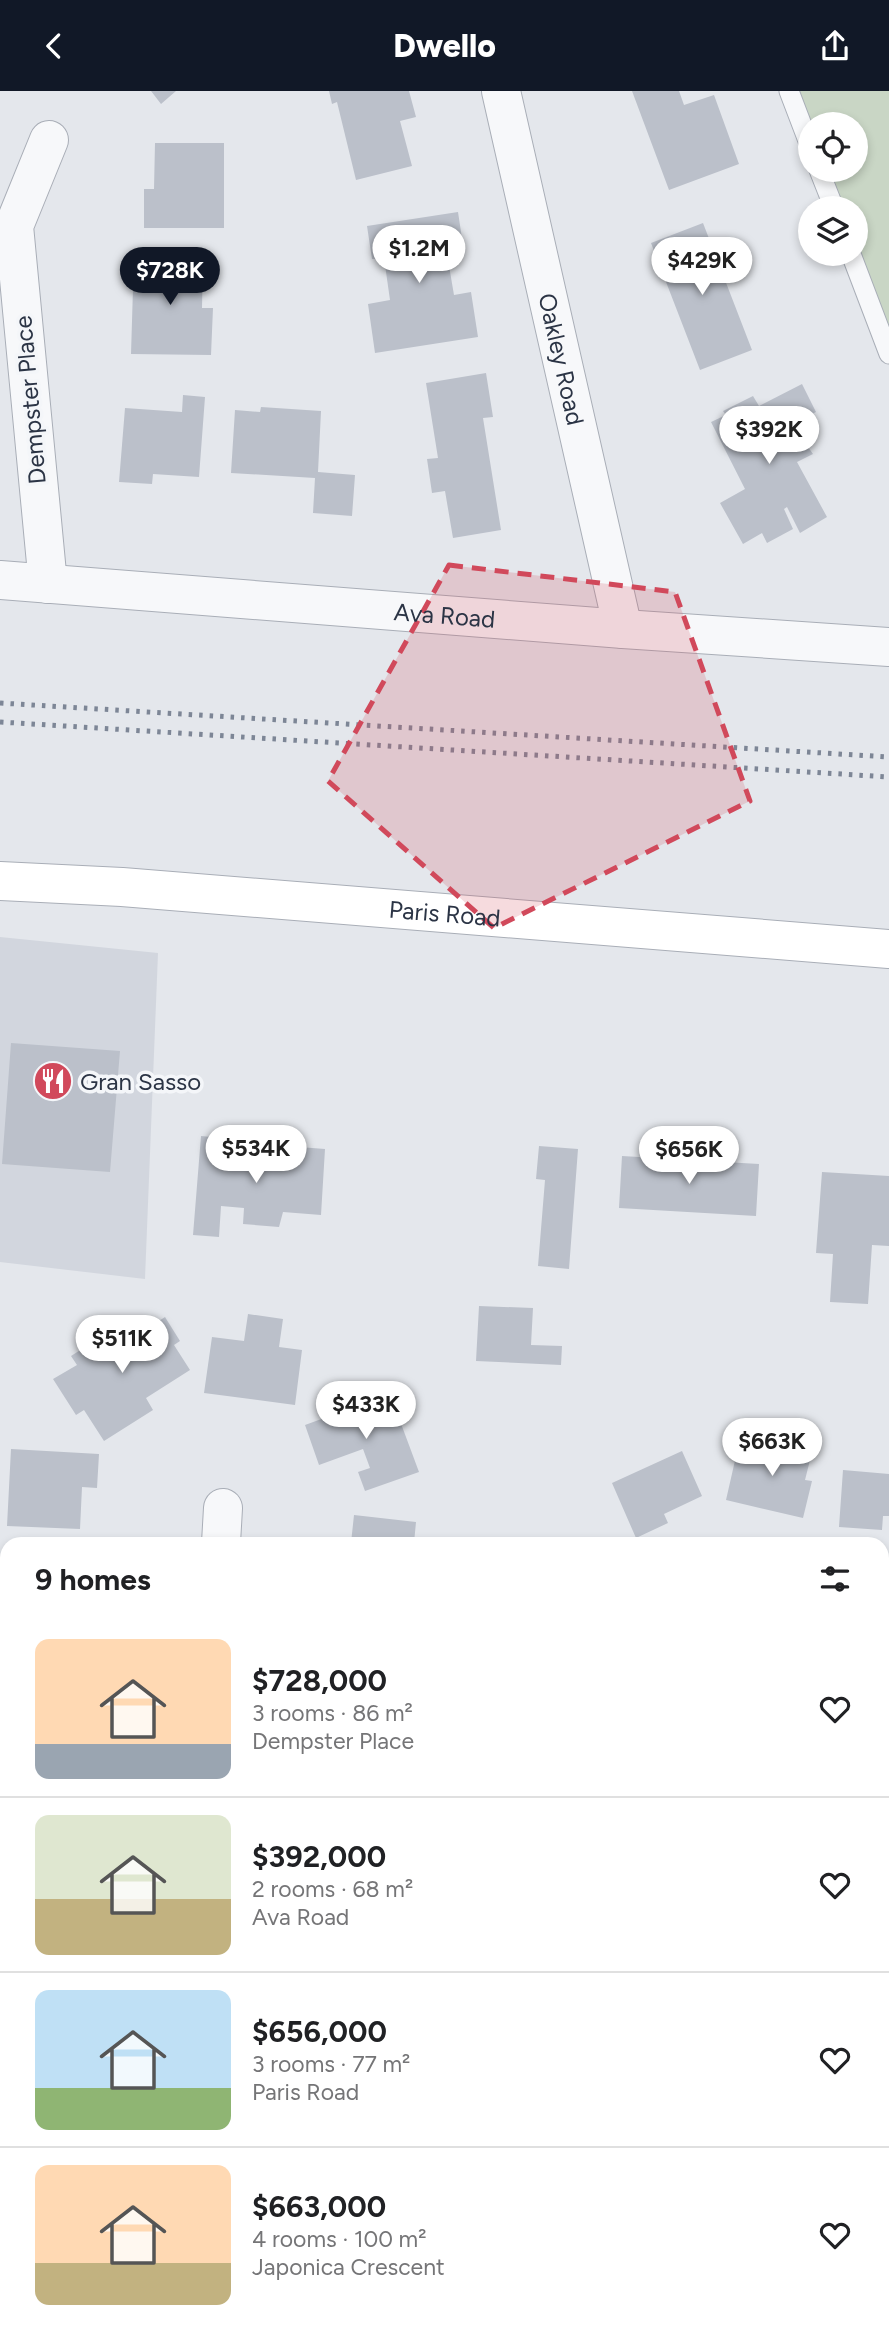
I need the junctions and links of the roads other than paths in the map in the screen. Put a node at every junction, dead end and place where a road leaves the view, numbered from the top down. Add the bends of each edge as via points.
1 (501, 91) edge
2 (789, 91) edge
3 (798, 115) edge
4 (49, 140) dead end
5 (856, 266) edge
6 (889, 354) edge
7 (0, 580) edge
8 (48, 583) junction
9 (623, 629) junction
10 (889, 647) edge
11 (0, 881) edge
12 (889, 949) edge

1 - 9 street, Oakley Road
2 - 3 lane
4 - 8 street, Dempster Place via 14,226
5 - 6 lane
7 - 8 street, Ava Road
8 - 9 street, Ava Road
9 - 10 street, Ava Road
11 - 12 main road, Paris Road

